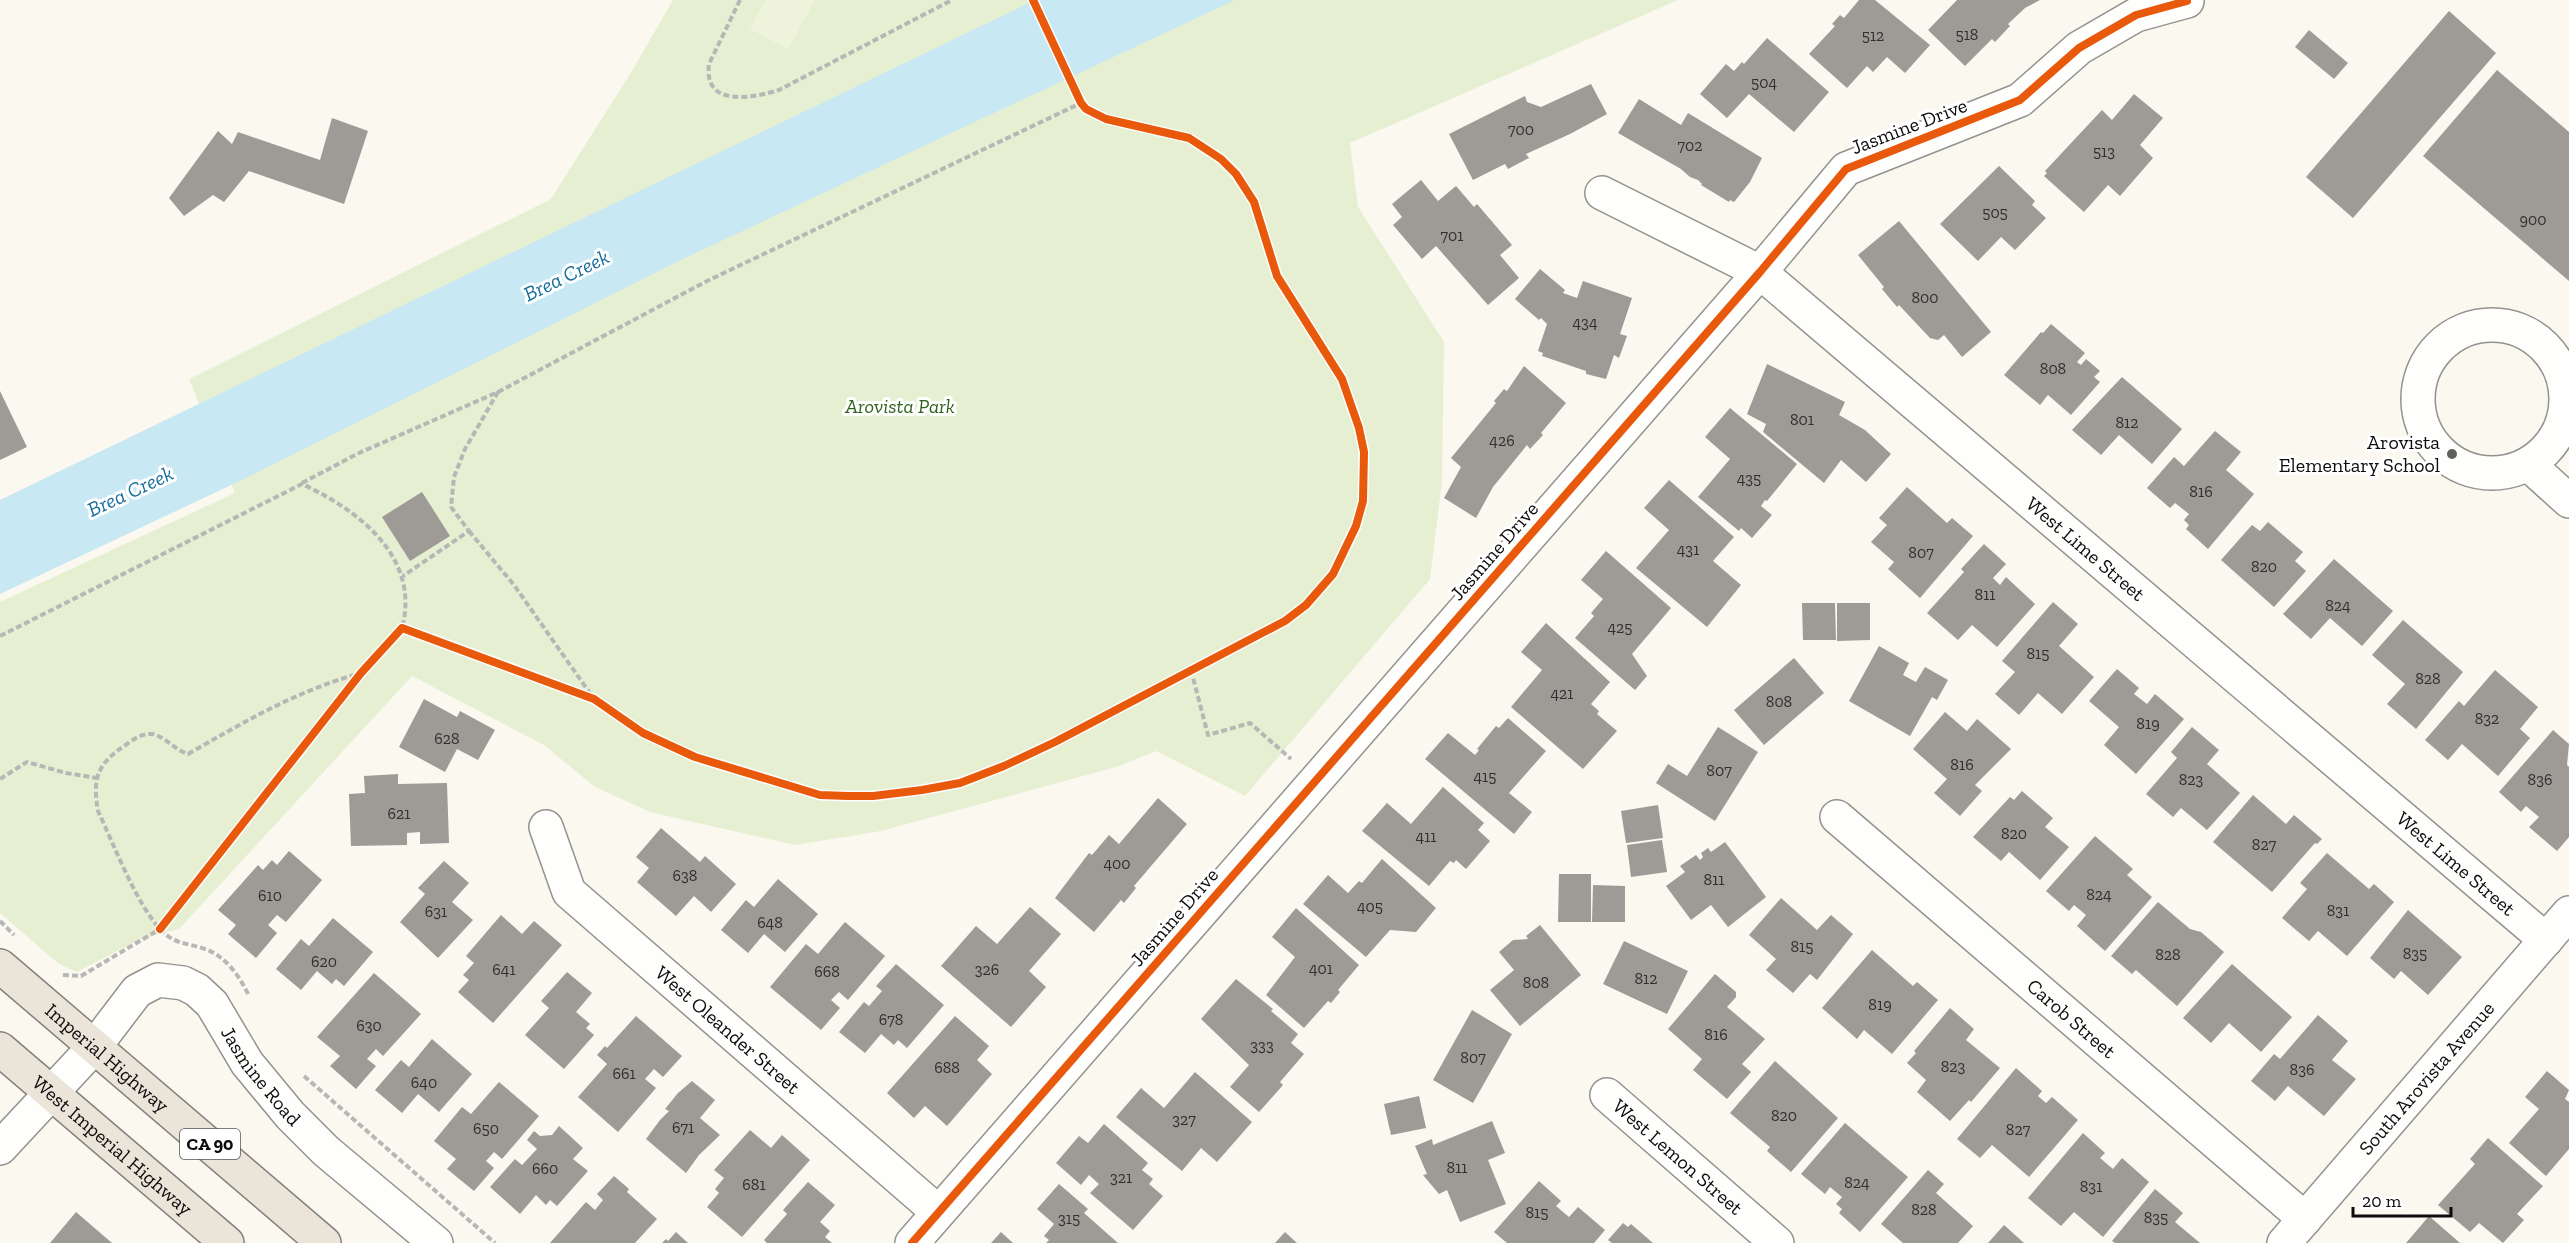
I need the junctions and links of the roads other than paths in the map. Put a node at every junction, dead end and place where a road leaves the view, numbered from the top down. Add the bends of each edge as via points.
1 (2187, 1) edge
2 (1602, 193) dead end
3 (1760, 272) junction
4 (2528, 464) junction
5 (2569, 501) edge
6 (1837, 817) dead end
7 (546, 827) dead end
8 (2569, 914) edge
9 (2546, 940) junction
10 (0, 966) edge
11 (95, 1046) junction
12 (0, 1049) edge
13 (51, 1091) junction
14 (1607, 1095) dead end
15 (0, 1148) edge
16 (938, 1212) junction
17 (2294, 1231) edge
18 (227, 1243) edge
19 (324, 1243) edge
20 (436, 1243) edge
21 (912, 1243) edge
22 (1777, 1243) edge

1 - 3 street, Jasmine Drive via 2136,15 2079,48 2020,100 1846,169
2 - 3 street, West Lime Street
3 - 9 street, West Lime Street
3 - 16 street, Jasmine Drive
4 - 4 street via 2505,472 2481,472 2457,464 2438,449 2424,429 2418,405 2420,381 2429,358 2446,340 2468,328 2492,324 2516,328 2537,340 2554,358 2564,380 2566,405 2560,428 2547,448
4 - 5 street
6 - 17 street, Carob Street
7 - 16 street, West Oleander Street via 569,892
8 - 9 street, South Arovista Avenue
9 - 17 street, South Arovista Avenue
10 - 11 main road, Imperial Highway / CA 90
11 - 13 street, Jasmine Road
11 - 19 main road, Imperial Highway / CA 90
11 - 20 street, Jasmine Road via 137,991 158,980 183,983 197,990 212,1004 247,1063 290,1115 326,1151
12 - 13 main road, West Imperial Highway
13 - 15 street, Jasmine Road
13 - 18 main road, West Imperial Highway
14 - 22 street, West Lemon Street
16 - 21 street, Jasmine Drive

